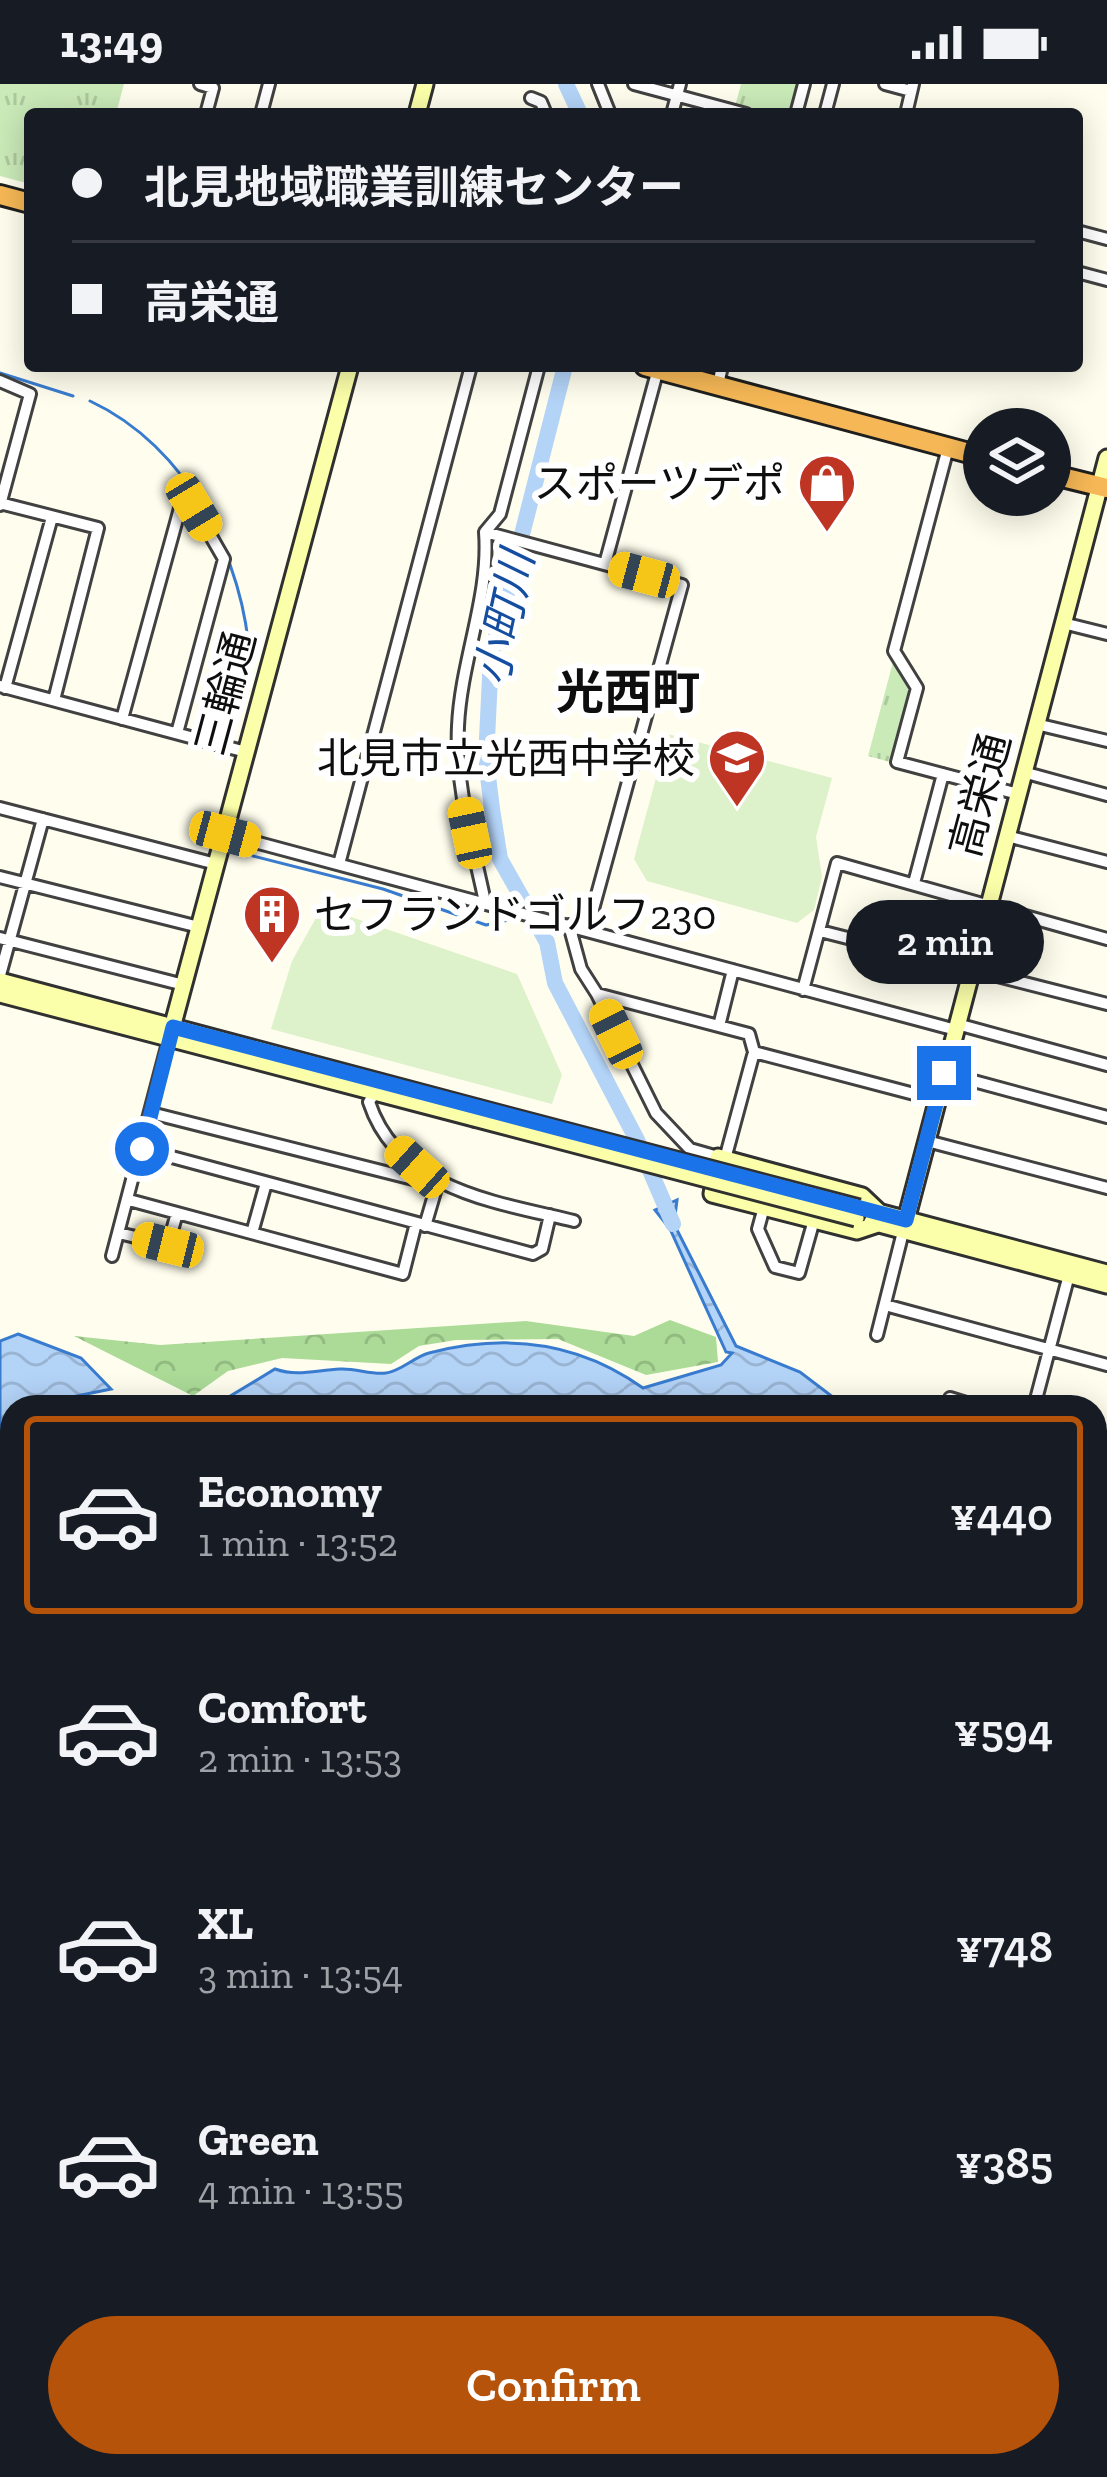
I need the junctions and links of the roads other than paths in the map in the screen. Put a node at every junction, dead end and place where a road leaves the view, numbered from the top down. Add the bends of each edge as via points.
1 (200, 84) edge
2 (634, 84) edge
3 (885, 84) edge
4 (912, 88) edge
5 (679, 90) edge
6 (531, 98) dead end
7 (208, 108) edge
8 (544, 108) edge
9 (729, 108) edge
10 (348, 372) edge
11 (469, 372) edge
12 (536, 372) edge
13 (650, 372) edge
14 (686, 372) edge
15 (720, 376) edge
16 (0, 381) edge
17 (948, 448) junction
18 (963, 452) edge
19 (1107, 458) edge
20 (1071, 479) edge
21 (1103, 487) edge
22 (0, 504) edge
23 (52, 517) junction
24 (491, 533) junction
25 (605, 564) junction
26 (1063, 622) junction
27 (1107, 634) edge
28 (2, 687) edge
29 (54, 700) junction
30 (122, 719) junction
31 (1036, 724) junction
32 (177, 733) junction
33 (1107, 741) edge
34 (246, 752) junction
35 (1024, 772) junction
36 (944, 775) junction
37 (1018, 794) junction
38 (1107, 796) edge
39 (0, 808) edge
40 (43, 819) junction
41 (225, 834) junction
42 (1007, 836) junction
43 (1107, 862) edge
44 (339, 864) junction
45 (216, 865) junction
46 (0, 878) edge
47 (23, 884) junction
48 (914, 884) junction
49 (490, 903) junction
50 (988, 905) junction
51 (564, 924) junction
52 (199, 927) junction
53 (587, 931) junction
54 (820, 931) junction
55 (5, 939) edge
56 (1107, 939) edge
57 (971, 969) junction
58 (734, 970) junction
59 (0, 978) edge
60 (184, 985) junction
61 (803, 989) junction
62 (0, 994) edge
63 (597, 994) junction
64 (1107, 1004) edge
65 (719, 1026) junction
66 (957, 1027) junction
67 (171, 1033) junction
68 (754, 1052) junction
69 (1107, 1064) edge
70 (944, 1073) junction
71 (378, 1086) junction
72 (937, 1100) junction
73 (151, 1113) junction
74 (1107, 1117) edge
75 (927, 1141) junction
76 (142, 1149) junction
77 (722, 1158) junction
78 (266, 1183) junction
79 (437, 1185) junction
80 (1107, 1188) edge
81 (128, 1200) junction
82 (764, 1207) junction
83 (177, 1213) junction
84 (550, 1215) junction
85 (879, 1218) junction
86 (814, 1220) junction
87 (574, 1221) dead end
88 (420, 1225) junction
89 (905, 1225) junction
90 (119, 1233) junction
91 (252, 1233) junction
92 (112, 1256) dead end
93 (1071, 1270) junction
94 (1107, 1273) edge
95 (1107, 1285) edge
96 (885, 1305) junction
97 (877, 1335) dead end
98 (1050, 1349) junction
99 (1107, 1365) edge
100 (1037, 1395) edge

1 - 7 street via 213,88
2 - 5 street
3 - 4 street
5 - 9 street
6 - 8 street
10 - 34 street, 三輪通
11 - 44 street
12 - 24 street
13 - 25 street
14 - 15 highway
15 - 17 highway
16 - 22 street via 30,394
17 - 18 highway
17 - 36 street via 895,651 917,688 897,762
19 - 21 street, 高栄通
20 - 21 highway
21 - 26 street, 高栄通
22 - 23 street
23 - 28 street
23 - 29 street via 98,529
24 - 25 street
24 - 49 street via 458,729 463,799
25 - 53 street via 682,585
26 - 27 street
26 - 31 street, 高栄通
28 - 29 street
29 - 30 street
30 - 32 street
30 - 32 street via 182,501 194,507 224,559
31 - 33 street
31 - 35 street, 高栄通
32 - 34 street
34 - 41 street, 三輪通
35 - 37 street, 高栄通
35 - 38 street
36 - 37 street
36 - 48 street
37 - 42 street, 高栄通
39 - 40 street
40 - 45 street
40 - 47 street
41 - 44 street
41 - 45 street, 三輪通
42 - 43 street
42 - 50 street, 高栄通
44 - 49 street
45 - 52 street, 三輪通
46 - 47 street
47 - 52 street
47 - 55 street
48 - 50 street
48 - 54 street via 837,863
49 - 51 street
50 - 56 street
50 - 57 street, 高栄通
51 - 53 street
51 - 63 street
52 - 60 street, 三輪通
53 - 58 street
54 - 57 street
54 - 61 street
55 - 59 street
55 - 60 street
57 - 64 street
57 - 66 street, 高栄通
58 - 61 street
58 - 65 street
59 - 67 street
60 - 67 street, 三輪通
61 - 66 street
62 - 67 street
63 - 65 street
63 - 77 street via 656,1113 690,1149
65 - 68 street via 748,1034
66 - 69 street
66 - 70 street, 高栄通
67 - 71 street
67 - 73 street
68 - 72 street
68 - 77 street
70 - 72 street, 高栄通
70 - 74 street
71 - 79 street via 369,1102 381,1127
71 - 85 street, bridge
72 - 75 street, 高栄通
73 - 76 street
73 - 79 street
75 - 80 street
75 - 89 street, 高栄通
76 - 78 street
76 - 81 street
77 - 82 street via 712,1194
77 - 85 street via 862,1196
78 - 88 street
78 - 91 street
79 - 84 street
79 - 88 street
81 - 83 street
81 - 90 street
82 - 86 street
82 - 86 street via 758,1228 775,1267 799,1273
83 - 90 street via 168,1245
83 - 91 street
84 - 87 street
84 - 88 street via 542,1249 533,1254
85 - 86 street via 857,1231
85 - 89 street
88 - 91 street via 403,1274
89 - 93 street
89 - 96 street
90 - 92 street
93 - 94 street
93 - 95 street
93 - 98 street
96 - 97 street
96 - 98 street
98 - 99 street
98 - 100 street

